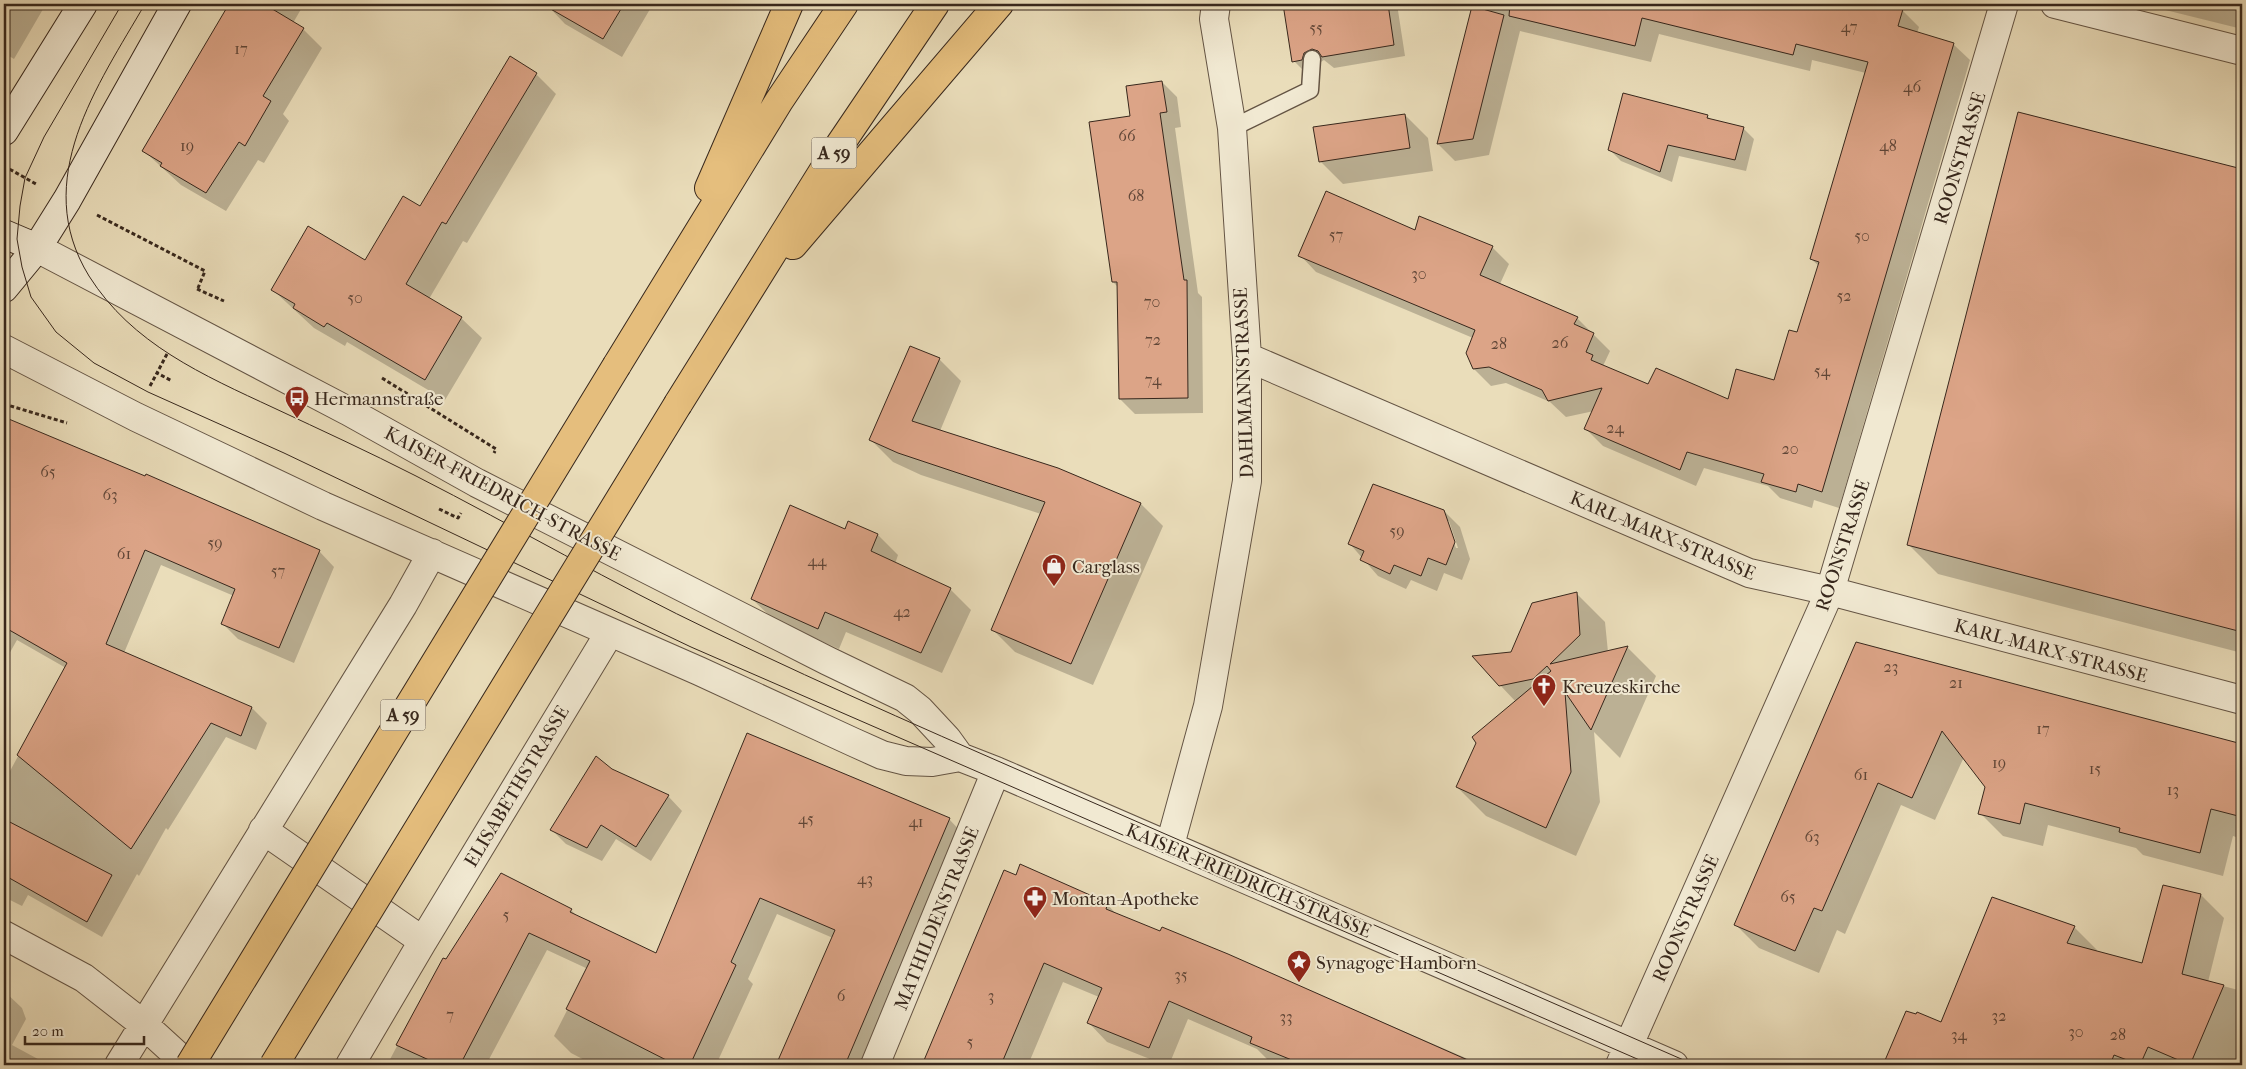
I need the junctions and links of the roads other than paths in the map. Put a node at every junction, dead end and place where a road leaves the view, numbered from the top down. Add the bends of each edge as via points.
1 (83, 4) edge
2 (177, 4) edge
3 (789, 4) edge
4 (844, 4) edge
5 (935, 4) edge
6 (999, 4) edge
7 (1216, 4) edge
8 (2004, 4) edge
9 (2055, 4) edge
10 (2242, 51) edge
11 (1312, 59) dead end
12 (1232, 128) junction
13 (4, 131) edge
14 (4, 234) edge
15 (37, 248) junction
16 (677, 266) junction
17 (4, 288) edge
18 (740, 307) junction
19 (4, 349) edge
20 (1246, 357) junction
21 (432, 553) junction
22 (1830, 591) junction
23 (610, 632) junction
24 (2242, 700) edge
25 (960, 757) junction
26 (996, 771) junction
27 (263, 830) junction
28 (1170, 845) junction
29 (4, 935) edge
30 (422, 941) junction
31 (143, 1024) junction
32 (1625, 1055) edge
33 (119, 1065) edge
34 (189, 1065) edge
35 (274, 1065) edge
36 (350, 1065) edge
37 (875, 1065) edge
38 (1674, 1065) edge

1 - 13 street
2 - 15 street
3 - 16 highway
4 - 16 highway, A 59 via 779,101
5 - 18 highway, A 59 via 836,149
6 - 18 highway
7 - 12 street, DAHLMANNSTRASSE via 1214,19
8 - 22 street, ROONSTRASSE
9 - 10 street
11 - 12 lane via 1310,90
12 - 20 street, DAHLMANNSTRASSE
14 - 15 street, KAISER-FRIEDRICH-STRASSE
15 - 17 street
15 - 25 street, KAISER-FRIEDRICH-STRASSE via 340,406 477,483 905,698 920,710
16 - 34 highway, A 59, bridge
18 - 35 highway, A 59, bridge
19 - 21 street via 136,417
20 - 22 street, KARL-MARX-STRASSE via 1749,573
20 - 28 street, DAHLMANNSTRASSE via 1247,481 1208,706
21 - 23 street
21 - 27 street
22 - 24 street, KARL-MARX-STRASSE
22 - 32 street, ROONSTRASSE
23 - 25 street via 882,755 932,762
23 - 30 street, ELISABETHSTRASSE
25 - 26 street, KAISER-FRIEDRICH-STRASSE
26 - 28 street, KAISER-FRIEDRICH-STRASSE
26 - 37 street, MATHILDENSTRASSE
27 - 30 street
27 - 31 street
28 - 32 street, KAISER-FRIEDRICH-STRASSE
29 - 31 street via 84,978
30 - 36 street, ELISABETHSTRASSE
31 - 33 street
31 - 34 street
32 - 38 street, KAISER-FRIEDRICH-STRASSE

